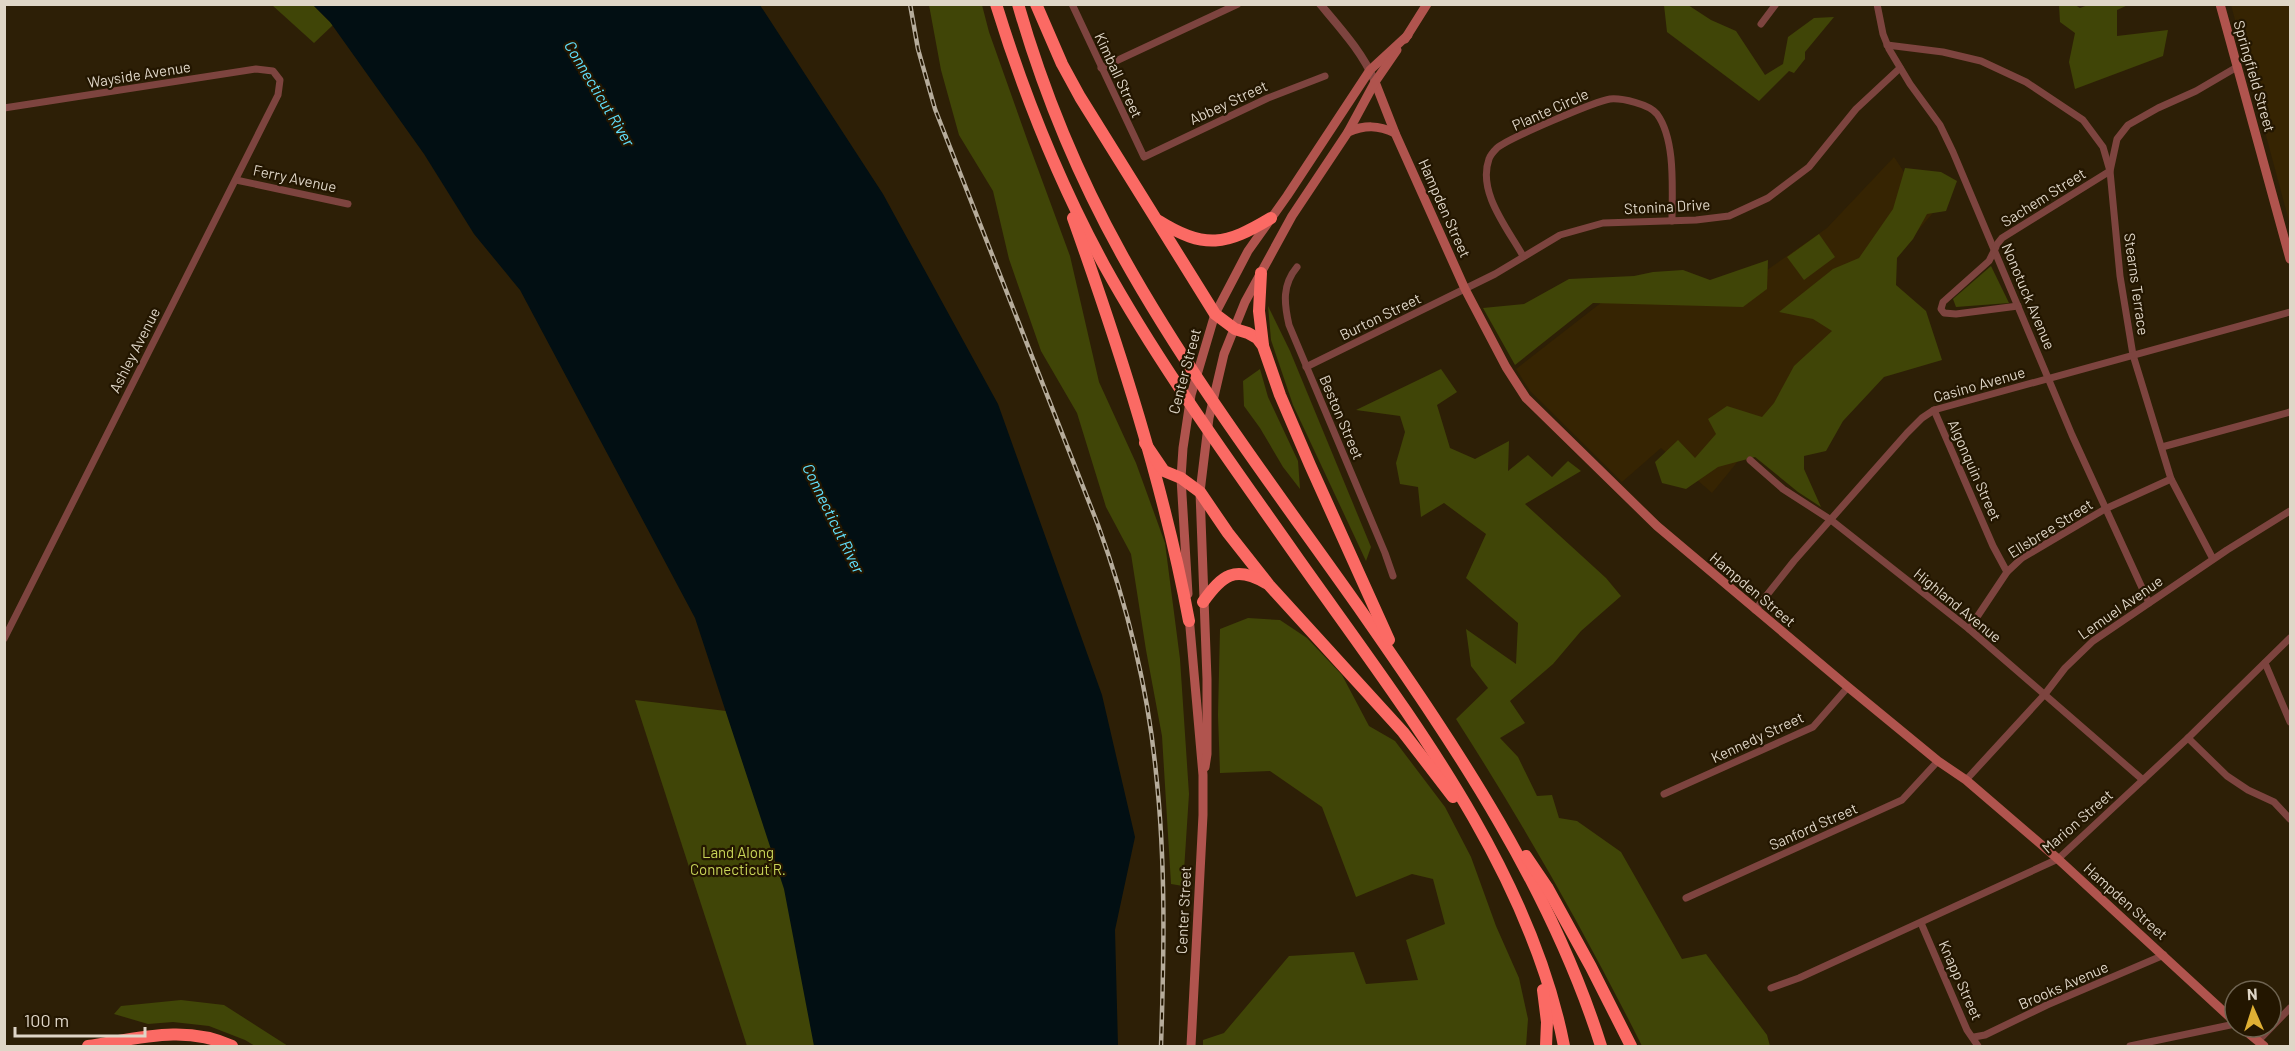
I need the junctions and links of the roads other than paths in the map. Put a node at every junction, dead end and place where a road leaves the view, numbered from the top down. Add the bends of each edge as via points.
1 (996, 4) edge
2 (1018, 4) edge
3 (1036, 4) edge
4 (1072, 4) edge
5 (1238, 4) edge
6 (1320, 4) edge
7 (1427, 4) edge
8 (1776, 4) edge
9 (1877, 4) edge
10 (2220, 4) edge
11 (1761, 24) dead end
12 (1408, 35) junction
13 (1887, 45) junction
14 (1101, 68) junction
15 (1900, 68) junction
16 (2237, 68) junction
17 (1370, 70) junction
18 (276, 73) joint
19 (1325, 76) dead end
20 (1375, 82) junction
21 (4, 108) edge
22 (1348, 132) junction
23 (1395, 133) junction
24 (1048, 149) junction
25 (1144, 157) joint
26 (2110, 171) junction
27 (236, 180) junction
28 (348, 204) dead end
29 (1271, 218) junction
30 (1156, 220) junction
31 (1672, 221) junction
32 (1994, 249) junction
33 (1523, 256) junction
34 (2290, 259) edge
35 (1297, 267) dead end
36 (1261, 273) junction
37 (1465, 289) junction
38 (2018, 306) junction
39 (2290, 312) edge
40 (1215, 314) junction
41 (1235, 329) junction
42 (1263, 346) junction
43 (2133, 355) junction
44 (1306, 367) junction
45 (2049, 379) junction
46 (1934, 410) junction
47 (2290, 412) edge
48 (1145, 443) junction
49 (2162, 447) junction
50 (1750, 460) dead end
51 (1181, 478) junction
52 (2171, 479) junction
53 (1200, 492) junction
54 (2105, 509) junction
55 (2290, 511) edge
56 (1831, 520) junction
57 (2213, 559) junction
58 (2007, 572) junction
59 (1393, 576) dead end
60 (1269, 585) junction
61 (1203, 602) junction
62 (2149, 603) junction
63 (1755, 610) junction
64 (1189, 621) junction
65 (1968, 629) junction
66 (2290, 638) edge
67 (4, 639) edge
68 (2265, 663) junction
69 (1403, 671) junction
70 (1848, 687) junction
71 (2045, 694) junction
72 (2290, 722) edge
73 (2188, 738) junction
74 (1938, 761) junction
75 (1203, 775) junction
76 (1966, 780) junction
77 (2144, 780) junction
78 (1664, 794) dead end
79 (2290, 819) edge
80 (1498, 820) junction
81 (1484, 839) junction
82 (2058, 860) junction
83 (1686, 898) dead end
84 (1525, 922) junction
85 (1921, 923) junction
86 (2164, 955) junction
87 (1771, 988) dead end
88 (2290, 1008) edge
89 (2223, 1012) edge
90 (2223, 1026) edge
91 (1974, 1037) junction
92 (2261, 1044) edge
93 (88, 1047) edge
94 (232, 1047) edge
95 (1191, 1047) edge
96 (1546, 1047) edge
97 (1564, 1047) edge
98 (1601, 1047) edge
99 (1631, 1047) edge
100 (1978, 1047) edge
101 (2130, 1047) edge

1 - 24 highway
2 - 69 highway via 1045,86 1087,185 1131,272 1226,419
3 - 30 highway via 1080,97
4 - 14 street, Kimball Street
5 - 14 street
6 - 17 street
7 - 12 main road, Center Street
8 - 11 street
9 - 13 street, Nonotuck Avenue
10 - 16 main road, Springfield Street
12 - 17 main road, Center Street
12 - 20 main road, Center Street
13 - 15 street, Nonotuck Avenue
13 - 26 street via 1981,61 2026,82 2083,120 2103,147
14 - 25 street, Kimball Street
15 - 31 street, Stonina Drive via 1856,109 1809,167 1768,198 1729,216
15 - 32 street, Nonotuck Avenue via 1940,125
16 - 26 street, Stearns Terrace via 2128,125 2116,139
16 - 34 main road, Springfield Street
17 - 20 street
17 - 29 main road, Center Street
18 - 21 street, Wayside Avenue via 256,69
18 - 27 street, Ashley Avenue via 280,80 278,95
19 - 25 street, Abbey Street via 1268,98
20 - 22 main road, Center Street
20 - 23 main road, Hampden Street
22 - 23 main road via 1371,126
22 - 36 main road, Center Street via 1292,216
23 - 37 main road, Hampden Street
24 - 48 highway via 1093,274
24 - 81 highway via 1139,324 1418,728
26 - 32 street, Sachem Street via 2002,238
26 - 43 street, Stearns Terrace via 2120,276
27 - 28 street, Ferry Avenue
27 - 67 street, Ashley Avenue
29 - 30 highway via 1229,240 1213,241 1184,236
29 - 40 main road, Center Street via 1248,251
30 - 40 highway
31 - 33 street, Stonina Drive via 1585,226
31 - 33 street, Plante Circle via 1666,131 1655,112 1629,100 1610,99 1508,142 1489,158 1486,177 1492,200
32 - 38 street, Nonotuck Avenue
32 - 38 street, Sachem Street via 1989,261 1943,302 1941,309 1956,314
33 - 37 street, Stonina Drive
35 - 44 street, Beston Street via 1285,288 1284,302
36 - 41 main road, Center Street
36 - 42 highway via 1259,310
37 - 44 street, Burton Street
37 - 63 main road, Hampden Street via 1526,398 1657,526
38 - 45 street, Nonotuck Avenue
39 - 43 street, Casino Avenue
40 - 41 highway
40 - 51 main road, Center Street via 1191,395
41 - 42 highway via 1257,338
41 - 53 main road, Center Street via 1224,354 1209,418
42 - 69 highway via 1310,465
43 - 45 street, Casino Avenue
43 - 49 street, Stearns Terrace
44 - 59 street, Beston Street
45 - 46 street, Casino Avenue
45 - 54 street, Nonotuck Avenue
46 - 56 street, Casino Avenue via 1907,433
46 - 58 street, Algonquin Street
47 - 49 street
48 - 51 highway via 1164,471
48 - 64 highway via 1175,545
49 - 52 street, Stearns Terrace
50 - 56 street, Highland Avenue via 1783,489
51 - 53 highway
51 - 64 main road, Center Street
52 - 54 street, Ellsbree Street
52 - 57 street, Stearns Terrace
53 - 60 highway
53 - 61 main road, Center Street
54 - 58 street, Ellsbree Street via 2022,558
54 - 62 street, Nonotuck Avenue
55 - 57 street, Lemuel Avenue
56 - 63 street, Casino Avenue
56 - 65 street, Highland Avenue
57 - 62 street, Lemuel Avenue
58 - 65 street, Ellsbree Street
60 - 61 highway via 1253,575 1239,573 1218,581
60 - 81 highway via 1403,732
61 - 75 main road, Center Street via 1208,754
62 - 71 street, Lemuel Avenue via 2092,641
63 - 70 main road, Hampden Street
64 - 75 main road, Center Street
65 - 71 street, Highland Avenue
66 - 68 street, Marion Street
68 - 72 street
68 - 73 street, Marion Street
69 - 80 highway
70 - 74 main road, Hampden Street
70 - 78 street, Kennedy Street via 1813,727
71 - 76 street, Lemuel Avenue
71 - 77 street, Highland Avenue
73 - 77 street, Marion Street
73 - 79 street via 2227,776 2274,802
74 - 76 main road, Hampden Street
74 - 83 street, Sanford Street via 1902,800
75 - 95 main road, Center Street
76 - 82 main road, Hampden Street
77 - 82 street, Marion Street
80 - 98 highway via 1558,933
80 - 99 highway via 1547,887
81 - 84 highway
82 - 85 street, Marion Street
82 - 86 main road, Hampden Street
84 - 96 highway via 1544,993
84 - 97 highway via 1547,981
85 - 87 street, Marion Street
85 - 91 street, Knapp Street
86 - 89 main road, Hampden Street
86 - 91 street, Brooks Avenue
88 - 92 street
90 - 101 street
91 - 100 street, Knapp Street
93 - 94 highway via 177,1034 210,1038

